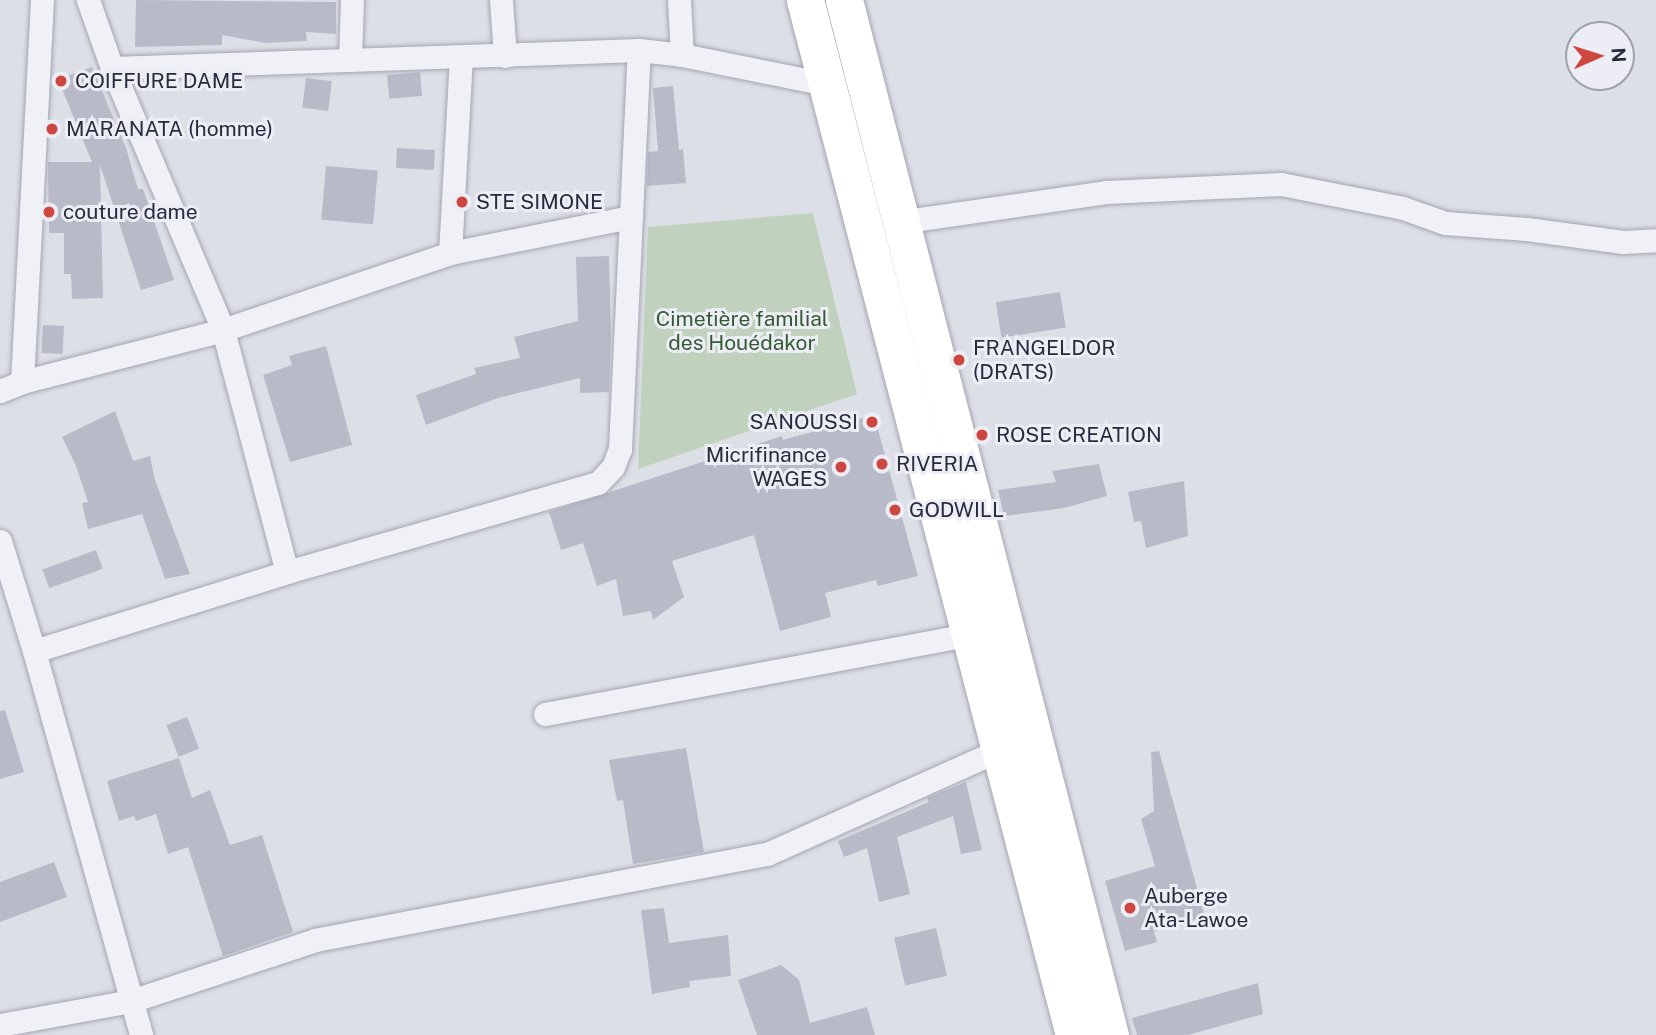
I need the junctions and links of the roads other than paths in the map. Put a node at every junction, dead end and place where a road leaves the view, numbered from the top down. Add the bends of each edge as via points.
1 (42, 0) edge
2 (88, 0) edge
3 (352, 0) edge
4 (501, 0) edge
5 (679, 0) edge
6 (805, 0) edge
7 (844, 0) edge
8 (639, 50) junction
9 (682, 55) junction
10 (505, 56) junction
11 (461, 58) junction
12 (350, 60) junction
13 (112, 68) junction
14 (826, 84) junction
15 (630, 217) junction
16 (899, 222) junction
17 (1656, 240) edge
18 (450, 253) junction
19 (223, 330) junction
20 (22, 382) junction
21 (0, 391) edge
22 (0, 541) edge
23 (287, 572) junction
24 (971, 634) junction
25 (34, 651) junction
26 (545, 714) dead end
27 (1000, 750) junction
28 (131, 1002) junction
29 (0, 1025) edge
30 (141, 1035) edge
31 (1074, 1035) edge
32 (1110, 1035) edge

1 - 20 street
2 - 13 street
3 - 12 street
4 - 10 street
5 - 9 street
6 - 14 highway
7 - 16 highway
8 - 9 street
8 - 10 street
8 - 15 street
9 - 14 street
10 - 11 street
11 - 12 street
11 - 18 street
12 - 13 street
13 - 19 street
14 - 24 highway
15 - 18 street
15 - 23 street via 620,449 598,483
16 - 17 street via 1106,192 1281,184 1404,208 1445,223 1623,242
16 - 32 highway
18 - 19 street
19 - 20 street
19 - 23 street
20 - 21 street
22 - 25 street
23 - 25 street
24 - 26 street
24 - 27 highway
25 - 28 street
27 - 28 street via 767,854 315,940
27 - 31 highway
28 - 29 street
28 - 30 street

